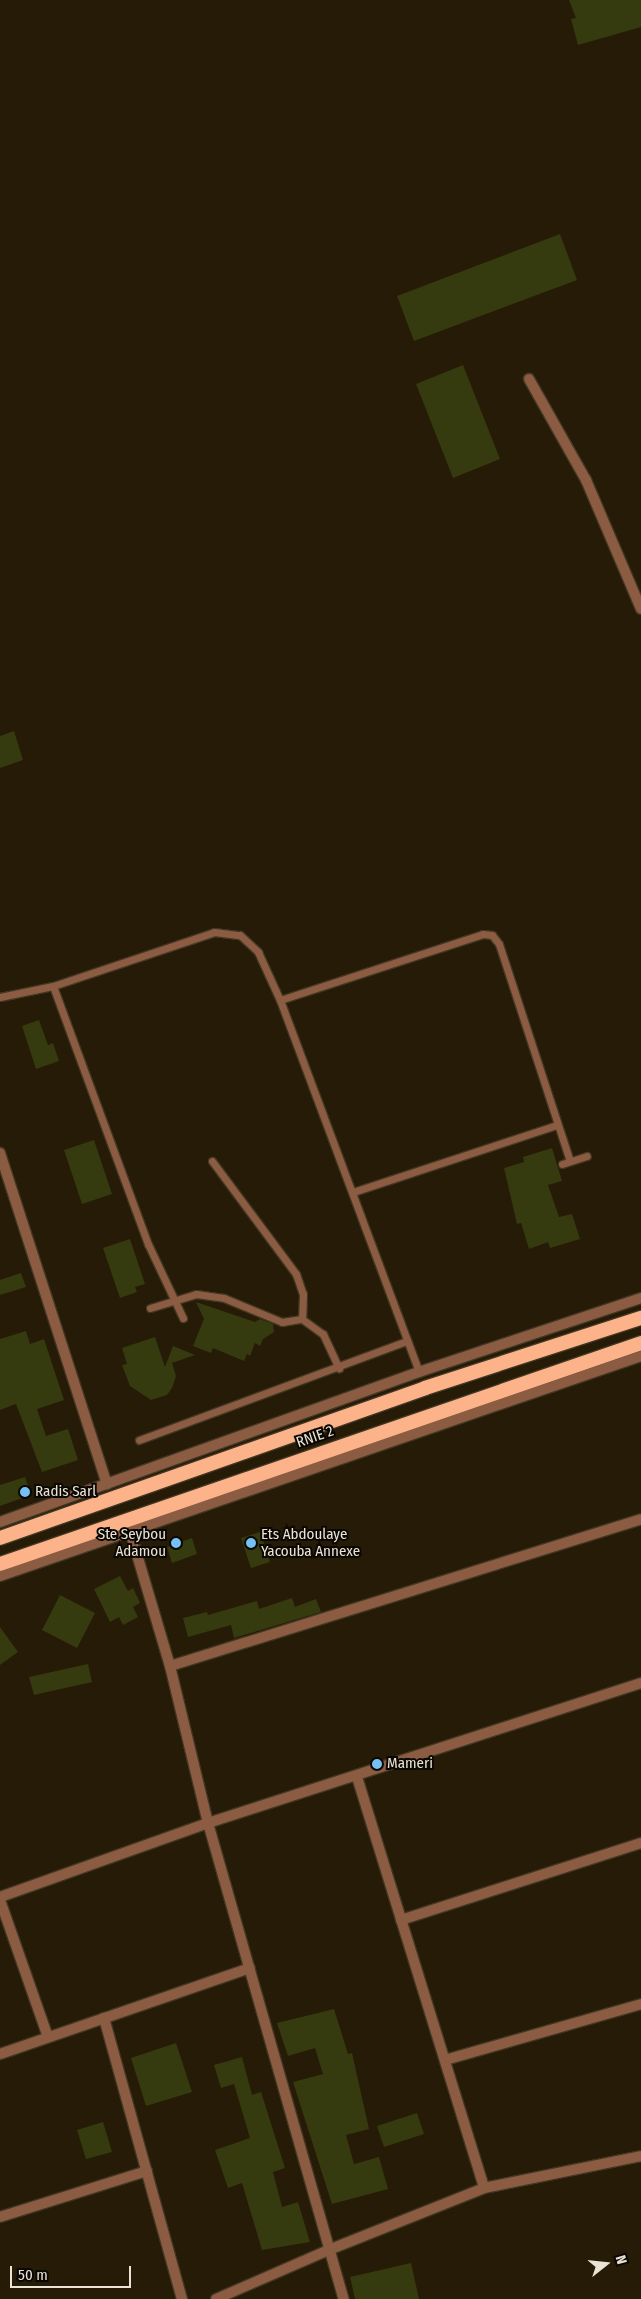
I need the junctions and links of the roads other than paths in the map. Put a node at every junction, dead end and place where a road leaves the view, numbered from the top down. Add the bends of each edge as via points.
1 (529, 379) dead end
2 (641, 610) edge
3 (53, 986) junction
4 (0, 997) edge
5 (280, 1000) junction
6 (557, 1125) junction
7 (0, 1153) edge
8 (587, 1156) dead end
9 (212, 1161) dead end
10 (570, 1161) junction
11 (562, 1164) dead end
12 (5, 1186) edge
13 (353, 1192) junction
14 (175, 1298) junction
15 (641, 1298) edge
16 (150, 1308) dead end
17 (183, 1318) dead end
18 (641, 1318) edge
19 (302, 1319) junction
20 (407, 1341) junction
21 (641, 1343) edge
22 (641, 1356) edge
23 (339, 1368) junction
24 (419, 1372) junction
25 (139, 1440) dead end
26 (107, 1484) junction
27 (641, 1519) edge
28 (0, 1522) edge
29 (130, 1531) junction
30 (0, 1538) edge
31 (0, 1564) edge
32 (0, 1576) edge
33 (170, 1666) junction
34 (641, 1683) edge
35 (357, 1777) junction
36 (208, 1823) junction
37 (641, 1843) edge
38 (0, 1899) edge
39 (401, 1920) junction
40 (250, 1968) junction
41 (641, 2004) edge
42 (104, 2018) junction
43 (48, 2037) junction
44 (0, 2054) edge
45 (445, 2060) junction
46 (641, 2156) edge
47 (147, 2171) junction
48 (484, 2188) junction
49 (0, 2216) edge
50 (331, 2249) junction
51 (182, 2299) edge
52 (216, 2299) edge
53 (344, 2299) edge

1 - 2 street via 586,480
3 - 4 lane
3 - 5 lane via 214,932 240,935 258,952
3 - 14 lane via 148,1244
5 - 6 lane via 482,934 492,935 499,944
5 - 13 lane
6 - 10 lane
6 - 13 lane
7 - 12 street
8 - 10 lane
9 - 19 lane via 296,1274 303,1294
10 - 11 lane
12 - 26 street
13 - 20 lane
14 - 16 lane
14 - 17 lane
14 - 19 lane via 207,1295 224,1298 282,1322
15 - 24 street
18 - 30 highway, RNIE 2 / RNIE 2 via 425,1388
19 - 23 lane via 323,1334
20 - 23 lane
20 - 24 lane
21 - 31 highway, RNIE 2 / RNIE 2
22 - 29 street
23 - 25 lane
24 - 26 street
26 - 28 street
27 - 33 street
29 - 32 street
29 - 33 street
33 - 36 street
34 - 35 street
35 - 36 street
35 - 39 street
36 - 38 street
36 - 40 street
37 - 39 street
38 - 43 street
39 - 45 street
40 - 42 street
40 - 50 street
41 - 45 street
42 - 43 street
42 - 47 street
43 - 44 street
45 - 48 street
46 - 48 street
47 - 49 street
47 - 51 street
48 - 50 street
50 - 52 street
50 - 53 street

